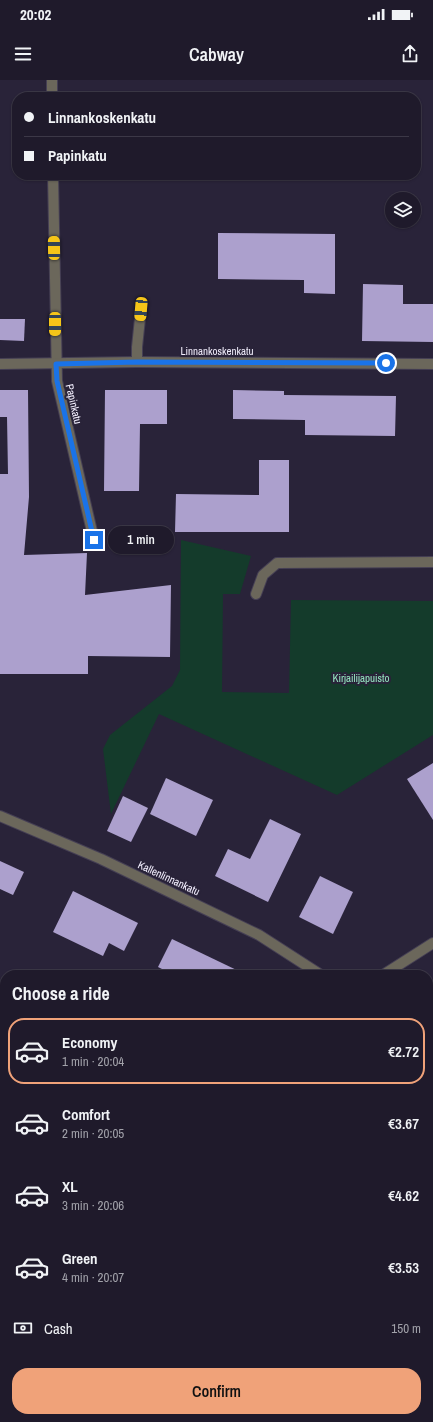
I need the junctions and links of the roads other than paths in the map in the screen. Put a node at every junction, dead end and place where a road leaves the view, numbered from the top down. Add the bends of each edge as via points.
1 (52, 80) edge
2 (52, 92) edge
3 (53, 180) edge
4 (141, 309) dead end
5 (137, 362) junction
6 (0, 364) edge
7 (56, 364) junction
8 (433, 364) edge
9 (94, 540) dead end
10 (433, 562) edge
11 (256, 594) dead end
12 (0, 816) edge
13 (433, 943) edge
14 (313, 970) edge
15 (391, 970) edge

1 - 2 street
3 - 7 street, Papinkatu
4 - 5 street
5 - 7 street, Linnankoskenkatu
5 - 8 street, Linnankoskenkatu
6 - 7 street, Linnankoskenkatu
7 - 9 street, Papinkatu via 57,381
10 - 11 street via 276,563 263,575
12 - 14 street, Kallenlinnankatu via 101,859 259,935
13 - 15 street

